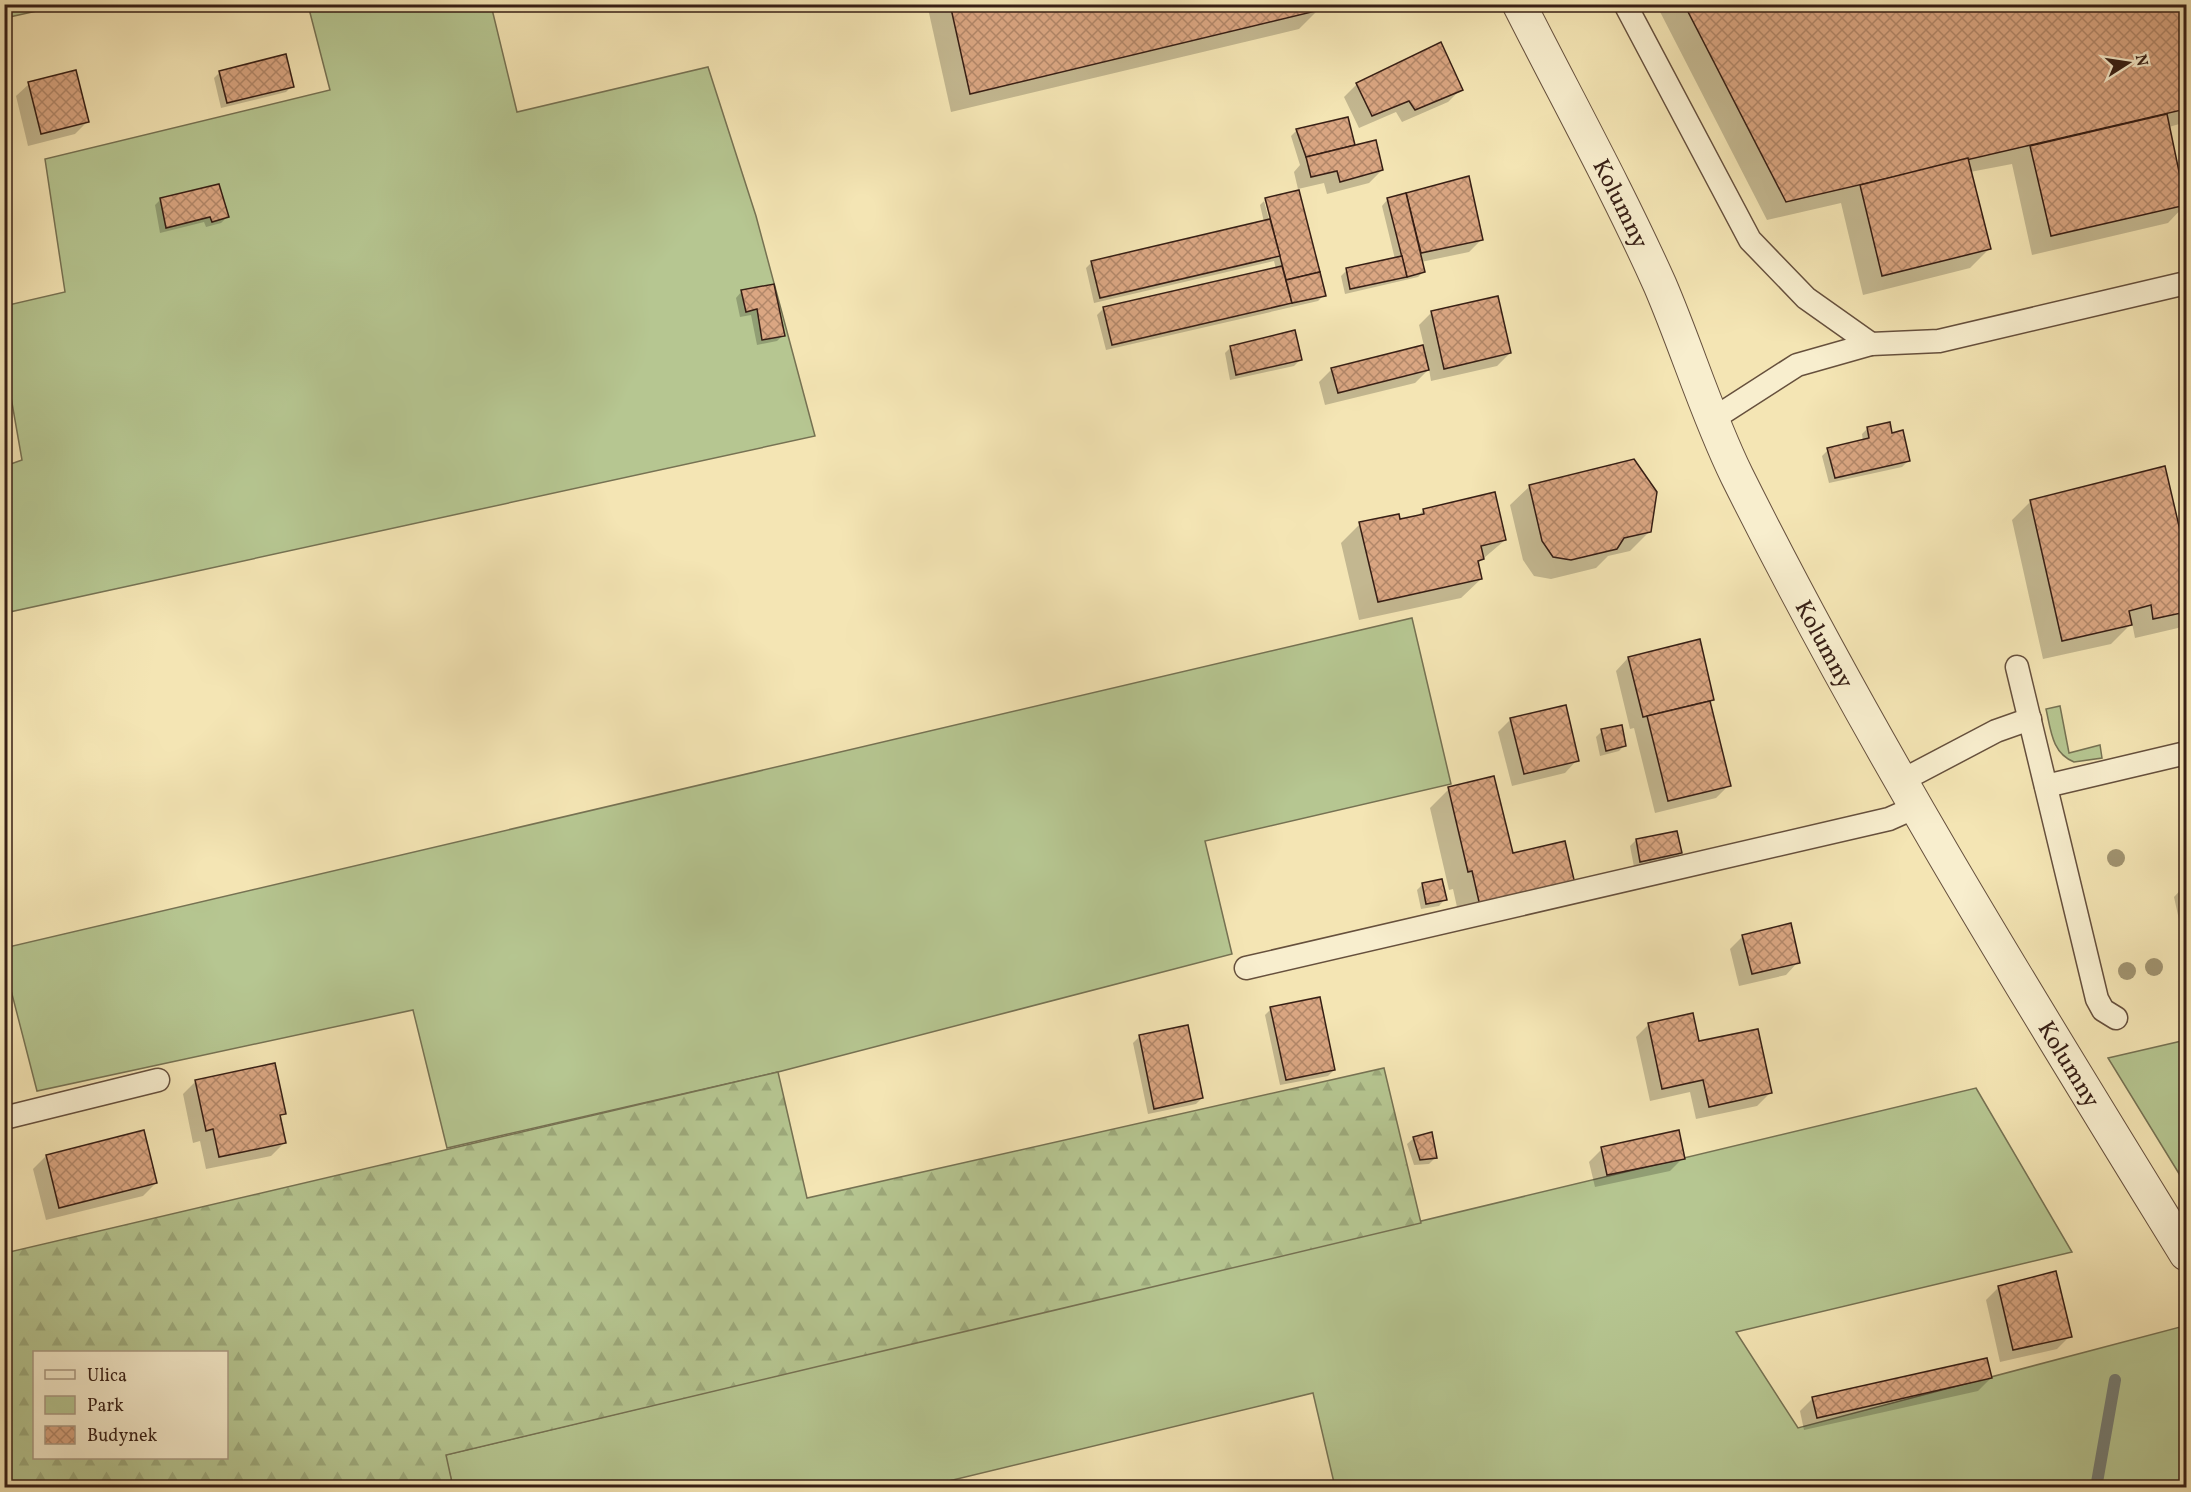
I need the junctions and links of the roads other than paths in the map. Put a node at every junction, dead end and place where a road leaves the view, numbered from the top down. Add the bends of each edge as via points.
1 (1519, 4) edge
2 (1625, 4) edge
3 (2187, 284) edge
4 (1871, 344) junction
5 (1713, 419) junction
6 (2017, 667) dead end
7 (2030, 719) junction
8 (2187, 753) edge
9 (2046, 786) junction
10 (1909, 794) junction
11 (1246, 968) dead end
12 (2116, 1018) dead end
13 (158, 1080) dead end
14 (4, 1118) edge
15 (2187, 1254) edge

1 - 5 street, Kolumny via 1658,281
2 - 4 lane via 1750,240 1806,298
3 - 4 lane via 1939,340
4 - 5 lane via 1797,365
5 - 10 street, Kolumny via 1741,483
6 - 7 lane
7 - 9 lane
7 - 10 lane via 1996,731
8 - 9 lane
9 - 12 lane via 2097,999 2103,1010
10 - 11 lane via 1889,819
10 - 15 street, Kolumny via 2018,981
13 - 14 lane

